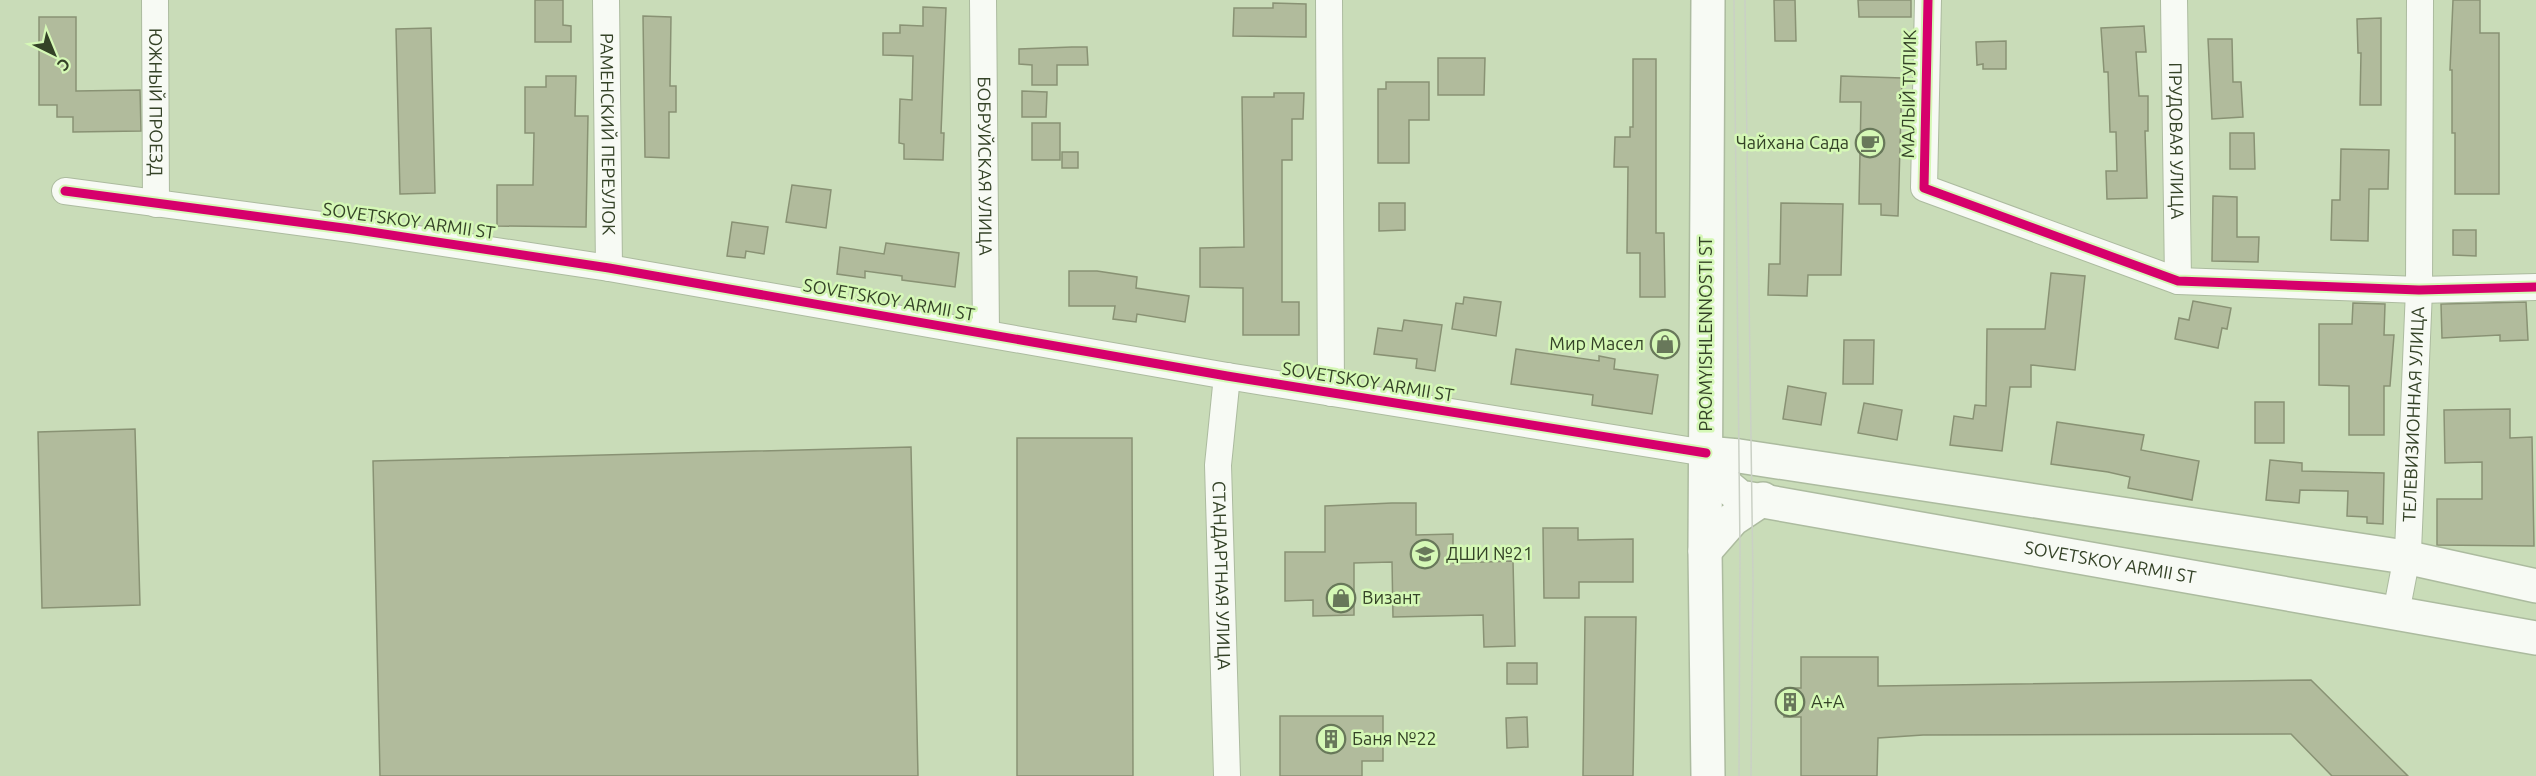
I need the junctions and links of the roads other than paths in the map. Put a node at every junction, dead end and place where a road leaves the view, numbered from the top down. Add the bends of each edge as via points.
1 (155, 0) edge
2 (606, 0) edge
3 (982, 0) edge
4 (1329, 0) edge
5 (1707, 0) edge
6 (1928, 0) edge
7 (2174, 0) edge
8 (2420, 0) edge
9 (65, 190) dead end
10 (156, 204) junction
11 (609, 268) junction
12 (2178, 281) junction
13 (2536, 287) edge
14 (2419, 290) junction
15 (986, 333) junction
16 (1227, 376) junction
17 (1331, 393) junction
18 (1706, 453) junction
19 (1763, 500) junction
20 (2227, 530) junction
21 (1705, 551) junction
22 (2405, 557) junction
23 (2219, 580) junction
24 (2536, 586) edge
25 (2397, 613) junction
26 (2536, 638) edge
27 (1227, 776) edge
28 (1708, 776) edge

1 - 10 street, ЮЖНЫЙ ПРОЕЗД
2 - 11 street, РАМЕНСКИЙ ПЕРЕУЛОК
3 - 15 street, БОБРУЙСКАЯ УЛИЦА
4 - 17 street
5 - 18 main road, PROMYISHLENNOSTI ST
6 - 12 street, МАЛЫЙ ТУПИК via 1924,188
7 - 12 street, ПРУДОВАЯ УЛИЦА
8 - 14 street, ТЕЛЕВИЗИОННАЯ УЛИЦА
9 - 10 street, SOVETSKOY ARMII ST
10 - 11 street, SOVETSKOY ARMII ST
11 - 15 street, SOVETSKOY ARMII ST
12 - 14 street
13 - 14 street
14 - 22 street, ТЕЛЕВИЗИОННАЯ УЛИЦА
15 - 16 street, SOVETSKOY ARMII ST
16 - 17 street, SOVETSKOY ARMII ST
16 - 27 street, СТАНДАРТНАЯ УЛИЦА via 1218,465
17 - 18 street, SOVETSKOY ARMII ST
18 - 19 main road, SOVETSKOY ARMII ST via 1723,480 1740,497
18 - 20 main road, SOVETSKOY ARMII ST
18 - 21 main road, PROMYISHLENNOSTI ST
19 - 21 main road via 1733,519
19 - 23 main road, SOVETSKOY ARMII ST
20 - 22 main road, SOVETSKOY ARMII ST
20 - 23 main road
21 - 28 main road, PROMYISHLENNOSTI ST
22 - 24 main road, SOVETSKOY ARMII ST
22 - 25 street, ТЕЛЕВИЗИОННАЯ УЛИЦА
23 - 25 main road, SOVETSKOY ARMII ST
25 - 26 main road, SOVETSKOY ARMII ST

